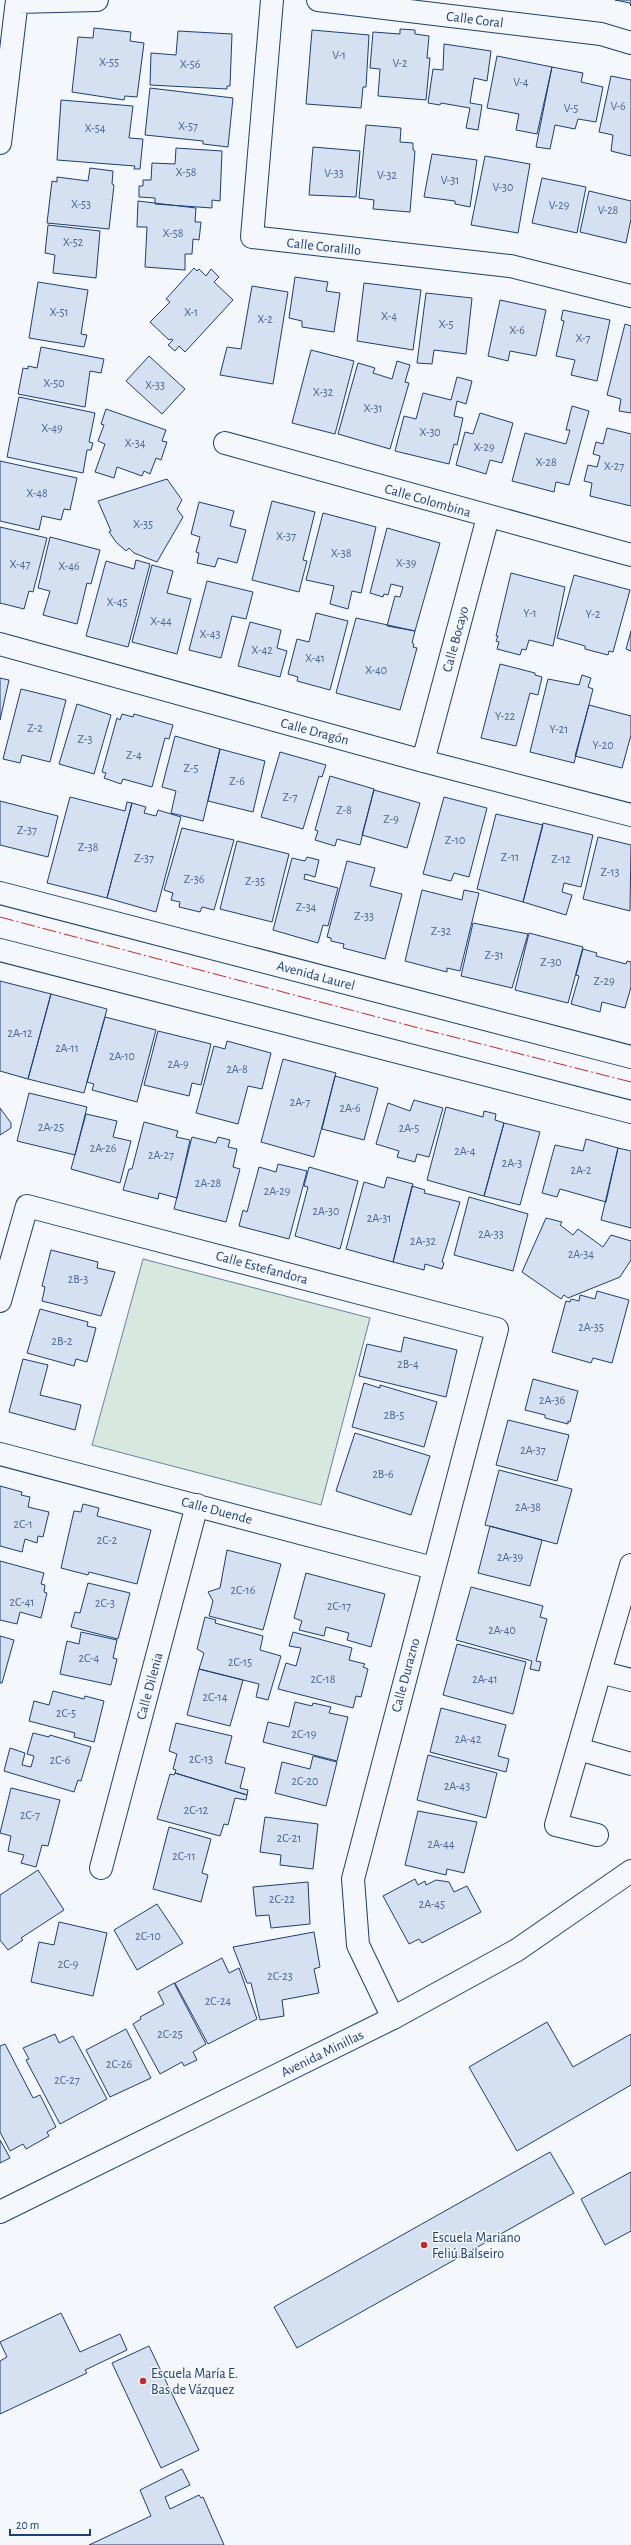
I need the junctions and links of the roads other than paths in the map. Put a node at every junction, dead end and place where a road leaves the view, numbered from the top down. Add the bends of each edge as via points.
1 (97, 0) edge
2 (272, 0) edge
3 (318, 0) edge
4 (17, 1) edge
5 (631, 43) edge
6 (0, 143) edge
7 (631, 296) edge
8 (225, 443) dead end
9 (488, 517) junction
10 (631, 556) edge
11 (0, 644) edge
12 (423, 761) junction
13 (631, 815) edge
14 (0, 893) edge
15 (0, 950) edge
16 (631, 1057) edge
17 (631, 1112) edge
18 (0, 1301) edge
19 (497, 1329) joint
20 (0, 1454) edge
21 (197, 1505) junction
22 (631, 1565) edge
23 (433, 1568) junction
24 (600, 1672) junction
25 (631, 1680) edge
26 (578, 1749) junction
27 (631, 1764) edge
28 (597, 1835) dead end
29 (101, 1868) dead end
30 (631, 1871) edge
31 (393, 2018) junction
32 (0, 2212) edge

1 - 4 street
2 - 7 street, Calle Coralillo via 252,237 510,266
3 - 5 street, Calle Coral via 601,34
4 - 6 street
8 - 9 street, Calle Colombina
9 - 10 street, Calle Colombina
9 - 12 street, Calle Bocayo
11 - 12 street, Calle Dragón
12 - 13 street, Calle Dragón
14 - 16 street, Avenida Laurel
15 - 17 street
18 - 19 street, Calle Estefandora via 27,1206
19 - 23 street, Calle Durazno
20 - 21 street, Calle Duende
21 - 23 street, Calle Duende
21 - 29 street, Calle Dilenia
22 - 24 street
23 - 31 street, Calle Durazno via 352,1879 358,1945
24 - 25 street
24 - 26 street
26 - 27 street
26 - 28 street via 556,1825
30 - 31 street, Avenida Minillas via 517,1950
31 - 32 street, Avenida Minillas

